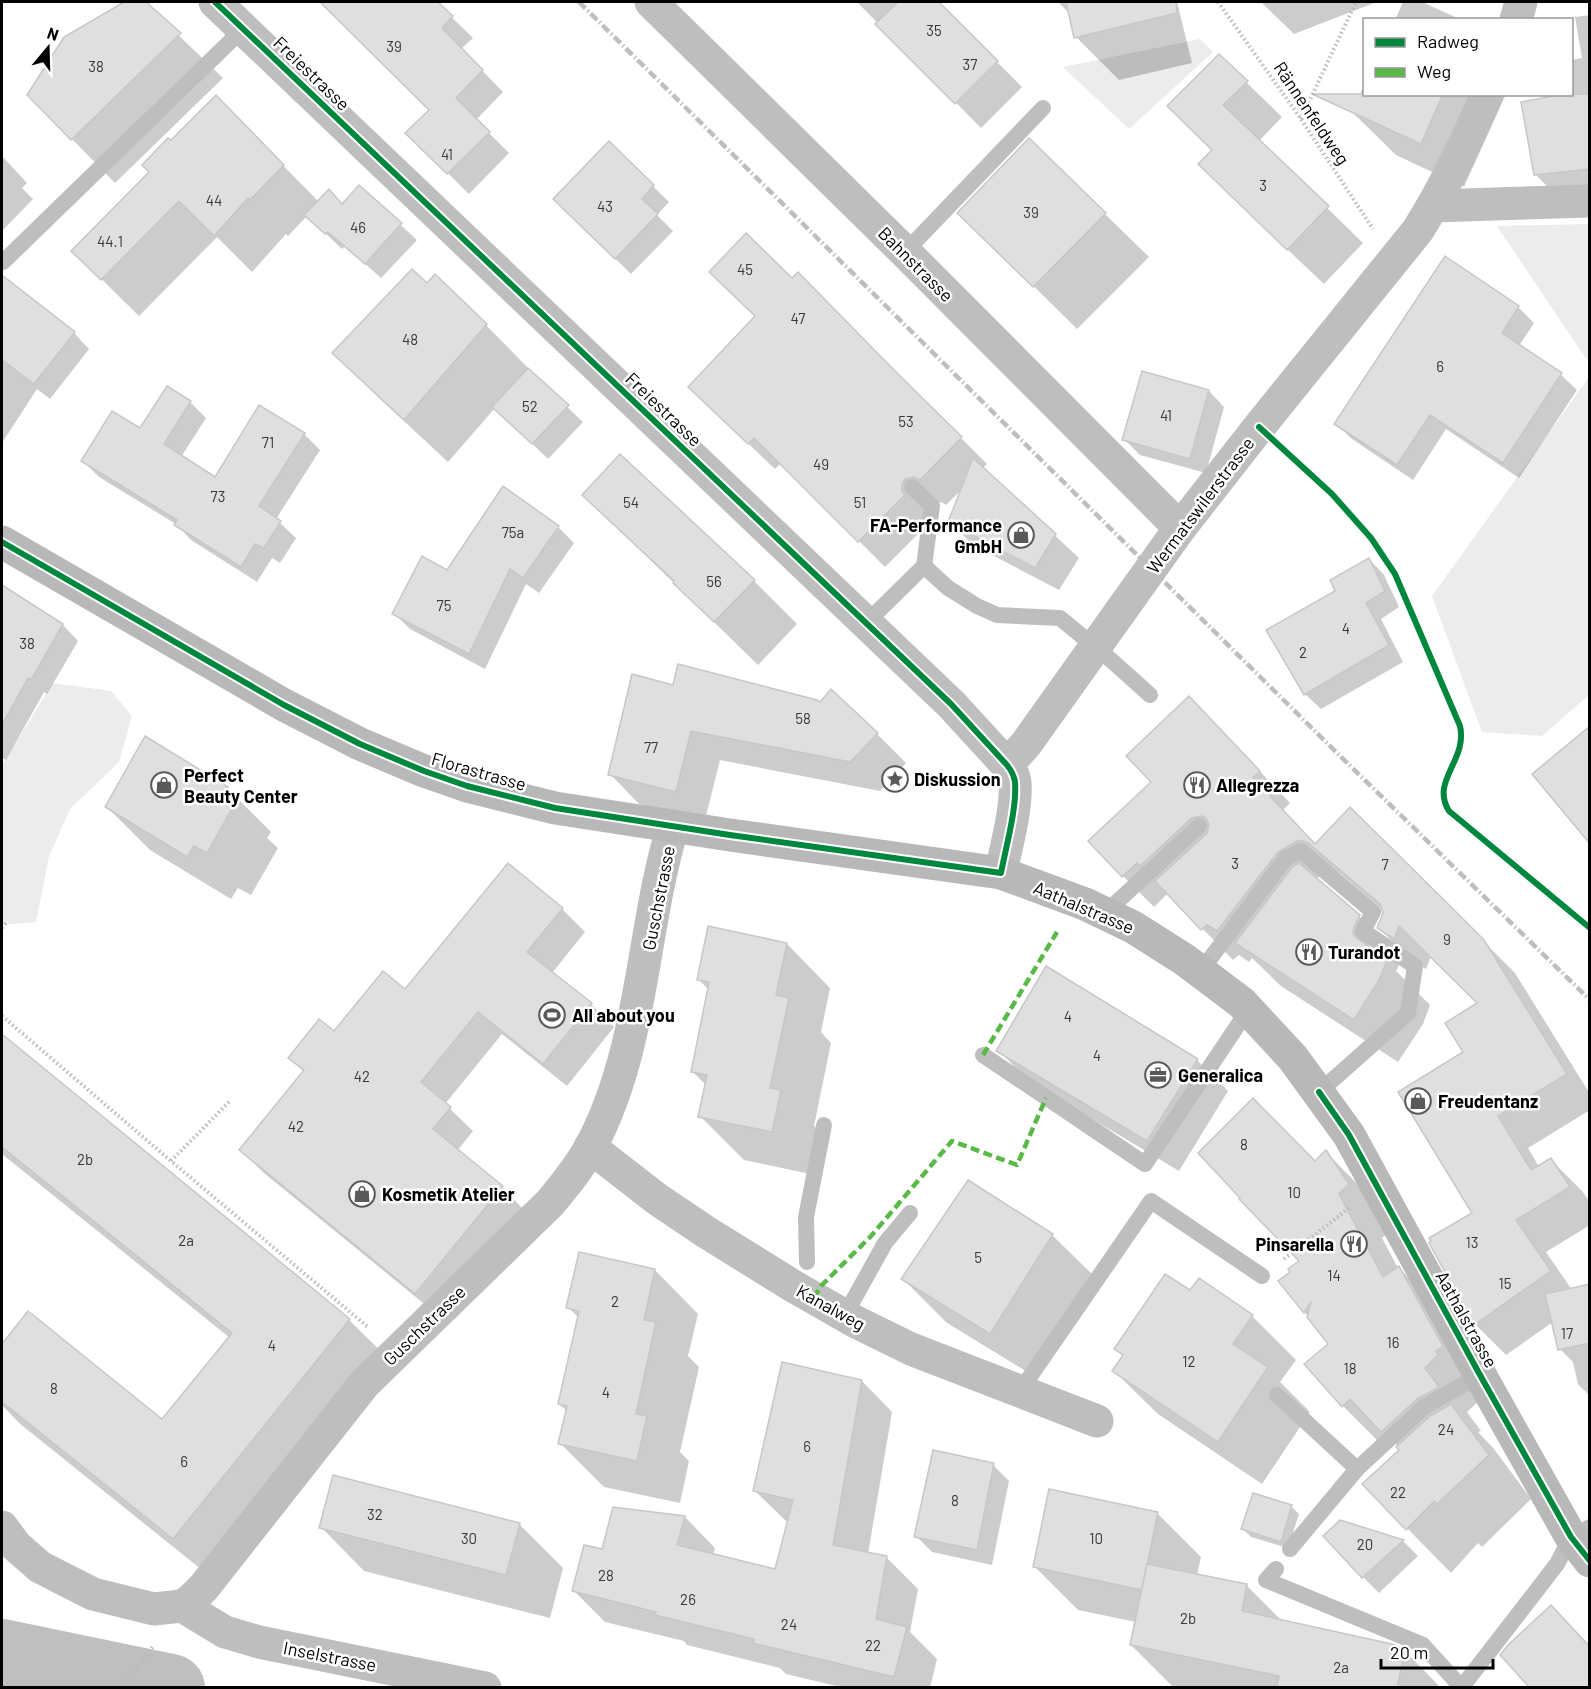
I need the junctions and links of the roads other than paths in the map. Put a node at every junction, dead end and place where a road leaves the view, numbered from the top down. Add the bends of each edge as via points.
1 (215, 2) edge
2 (651, 2) edge
3 (1521, 2) edge
4 (1517, 18) edge
5 (243, 28) junction
6 (1486, 96) edge
7 (1043, 108) dead end
8 (1590, 201) edge
9 (1433, 207) junction
10 (905, 252) junction
11 (3, 262) dead end
12 (912, 487) dead end
13 (1180, 528) junction
14 (2, 543) edge
15 (924, 566) junction
16 (866, 623) junction
17 (1096, 647) junction
18 (1150, 696) dead end
19 (1007, 765) junction
20 (673, 825) junction
21 (1199, 826) dead end
22 (1001, 873) junction
23 (1105, 913) junction
24 (1200, 972) junction
25 (1248, 1010) junction
26 (983, 1055) dead end
27 (1318, 1092) junction
28 (824, 1125) dead end
29 (591, 1147) junction
30 (910, 1213) dead end
31 (807, 1262) dead end
32 (1262, 1276) road end
33 (845, 1315) junction
34 (1480, 1375) junction
35 (1020, 1391) junction
36 (1277, 1395) dead end
37 (1097, 1420) dead end
38 (1357, 1469) junction
39 (2, 1527) edge
40 (1583, 1542) edge
41 (1290, 1549) dead end
42 (1276, 1569) dead end
43 (182, 1606) junction
44 (1462, 1687) edge
45 (485, 1688) edge

1 - 5 street, Freiestrasse
2 - 10 street, Bahnstrasse
3 - 4 street
5 - 11 lane
5 - 16 street, Freiestrasse
6 - 9 street, Wermatswilerstrasse
7 - 10 lane
8 - 9 street
9 - 13 street, Wermatswilerstrasse
10 - 13 street, Bahnstrasse
12 - 15 lane via 932,506
13 - 17 street, Wermatswilerstrasse
14 - 20 main road, Florastrasse via 284,705 424,771 550,807
15 - 16 lane
15 - 17 lane via 948,588 977,606 997,615 1060,618
16 - 19 street, Freiestrasse via 951,704
17 - 18 lane
17 - 19 street, Wermatswilerstrasse
19 - 22 street, Freiestrasse via 1015,781 1014,804
20 - 22 main road, Florastrasse
20 - 29 street, Guschstrasse via 663,859 634,1022 608,1110
21 - 23 lane
22 - 23 main road, Aathalstrasse
23 - 24 main road, Aathalstrasse
24 - 25 main road, Aathalstrasse
24 - 27 lane via 1286,858 1301,851 1373,912 1363,931 1415,966 1408,1013
25 - 26 lane via 1145,1164
25 - 27 main road, Aathalstrasse via 1293,1058
27 - 34 main road, Aathalstrasse via 1349,1135
28 - 31 lane via 806,1217
29 - 33 street, Kanalweg via 706,1232
29 - 43 street, Guschstrasse via 550,1203 364,1384 204,1587
30 - 33 lane via 885,1243
32 - 35 lane via 1151,1201
33 - 35 street, Kanalweg via 910,1349
34 - 38 lane via 1424,1407
34 - 40 main road, Aathalstrasse
35 - 37 street, Kanalweg
36 - 38 lane
38 - 41 lane
39 - 43 street via 40,1567 93,1594 154,1609
40 - 44 lane via 1557,1564
42 - 44 lane via 1266,1580 1423,1645
43 - 45 street, Inselstrasse via 225,1632 259,1642

